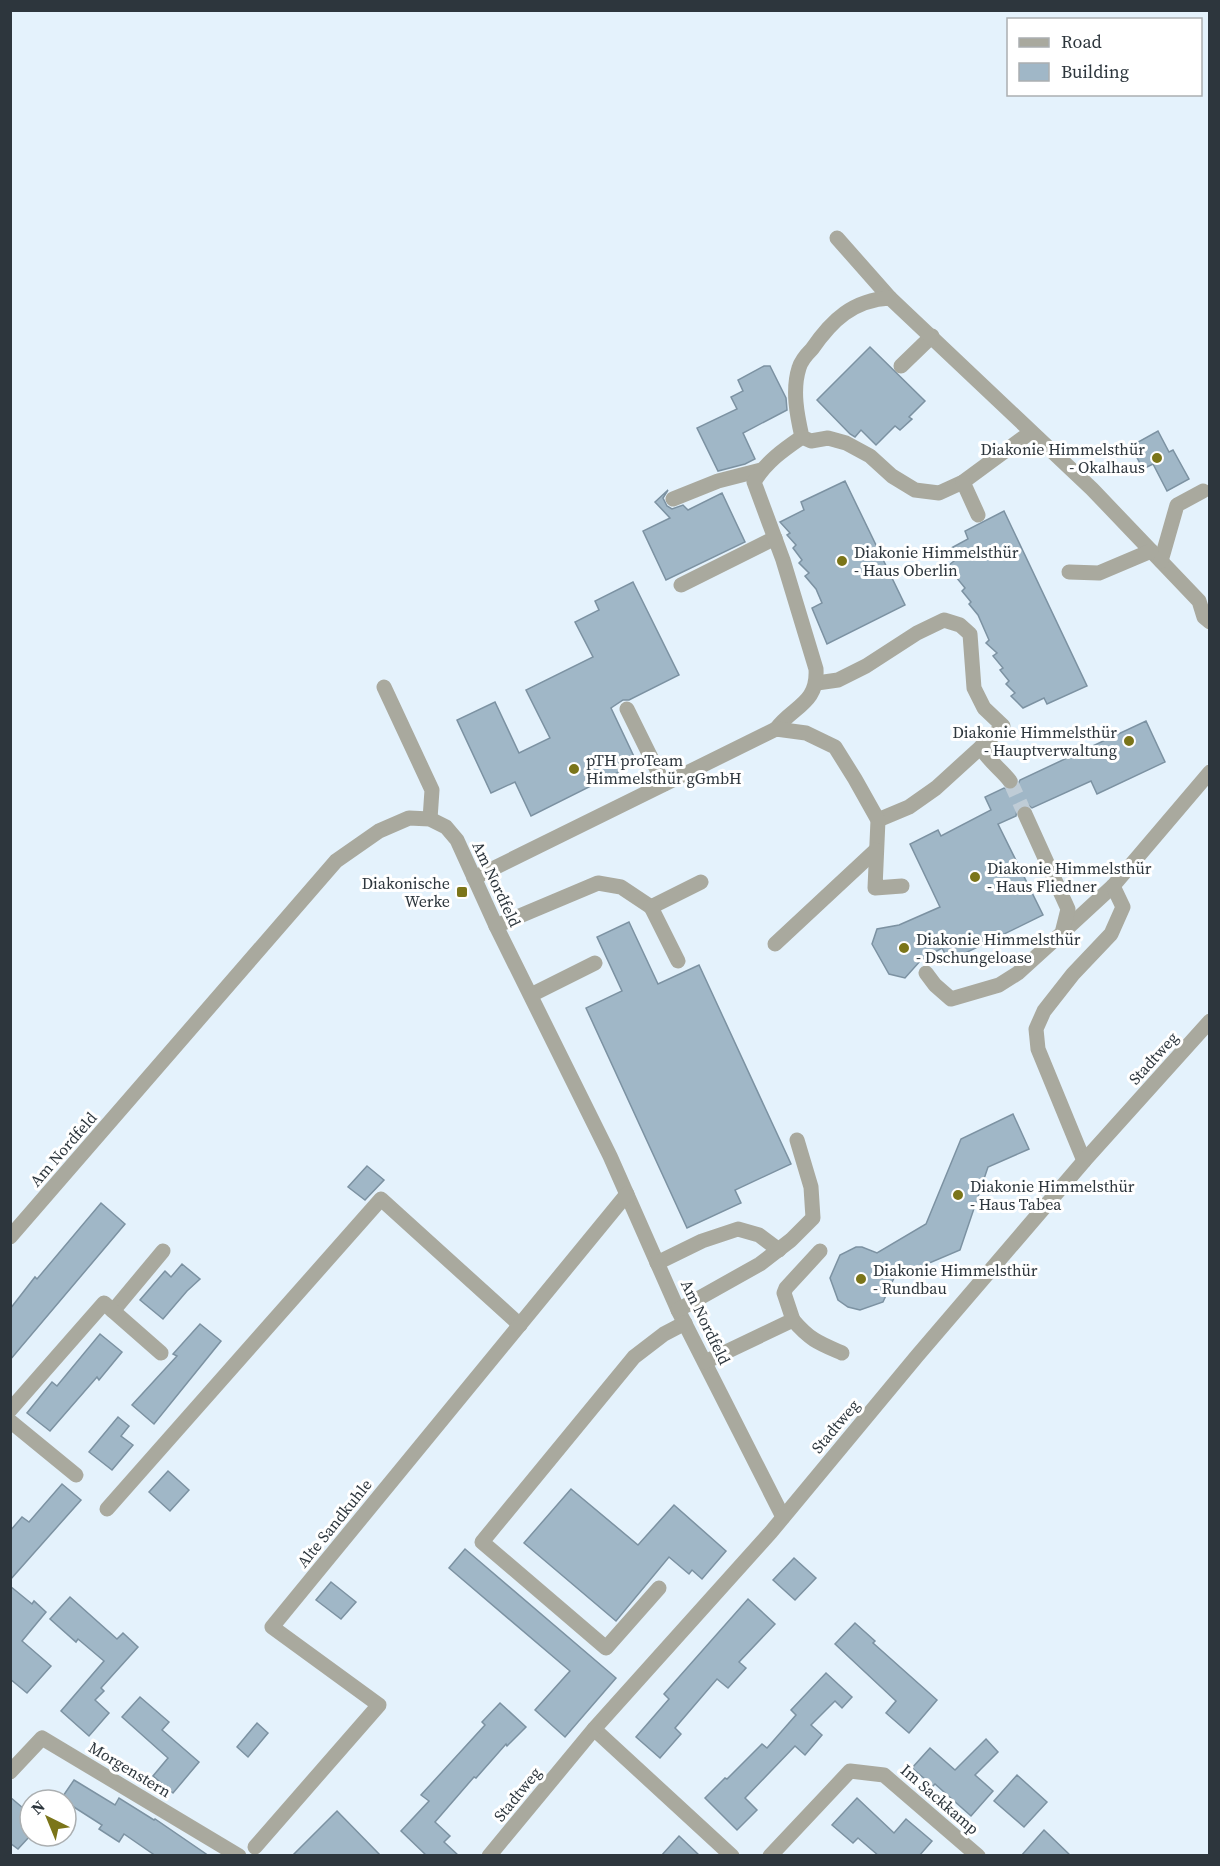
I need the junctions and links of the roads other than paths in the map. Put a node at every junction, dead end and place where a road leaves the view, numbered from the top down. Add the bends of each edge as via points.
1 (837, 238) dead end
2 (890, 298) junction
3 (932, 336) junction
4 (901, 366) dead end
5 (1031, 432) junction
6 (802, 437) junction
7 (761, 470) junction
8 (963, 482) junction
9 (1203, 491) dead end
10 (673, 499) dead end
11 (978, 515) dead end
12 (775, 538) junction
13 (1156, 556) junction
14 (1069, 572) dead end
15 (681, 585) dead end
16 (1209, 622) edge
17 (817, 683) junction
18 (384, 687) dead end
19 (627, 709) dead end
20 (776, 729) junction
21 (981, 747) junction
22 (1209, 772) edge
23 (1010, 781) tunnel mouth
24 (664, 784) junction
25 (1025, 814) tunnel mouth
26 (430, 819) junction
27 (878, 820) junction
28 (876, 850) junction
29 (474, 878) junction
30 (701, 882) dead end
31 (902, 886) dead end
32 (1113, 886) junction
33 (651, 907) junction
34 (496, 926) junction
35 (1062, 933) junction
36 (775, 944) dead end
37 (678, 961) dead end
38 (595, 963) dead end
39 (926, 973) dead end
40 (531, 995) junction
41 (1209, 1021) edge
42 (797, 1140) dead end
43 (1084, 1161) junction
44 (627, 1194) junction
45 (10, 1237) edge
46 (779, 1250) junction
47 (163, 1251) dead end
48 (820, 1251) dead end
49 (657, 1263) junction
50 (112, 1311) junction
51 (682, 1316) junction
52 (793, 1320) junction
53 (520, 1325) junction
54 (161, 1353) dead end
55 (842, 1353) dead end
56 (705, 1362) junction
57 (10, 1410) edge
58 (10, 1420) edge
59 (76, 1475) dead end
60 (107, 1509) dead end
61 (783, 1516) junction
62 (659, 1588) dead end
63 (594, 1729) junction
64 (10, 1772) edge
65 (255, 1847) dead end
66 (239, 1856) edge
67 (489, 1856) edge
68 (732, 1856) edge
69 (770, 1856) edge
70 (978, 1856) edge

1 - 2 street
2 - 3 street
2 - 6 street via 873,299 850,309 824,331 799,366 796,393
3 - 4 street
3 - 5 street
5 - 8 street
5 - 13 street
6 - 7 street
6 - 8 street via 846,443 915,490 939,494
7 - 10 street via 718,481
7 - 12 street via 754,482
8 - 11 street
9 - 13 street via 1178,505
12 - 15 street
12 - 17 street
13 - 14 street via 1099,573
13 - 16 street via 1199,601
17 - 20 street via 805,703
17 - 21 street via 838,680 944,620 960,625 970,634 974,688 984,708 1003,726
18 - 26 street via 432,790
19 - 24 street
20 - 24 street
20 - 27 street via 806,733 835,747
21 - 23 street
21 - 27 street via 936,788 909,807
22 - 32 street via 1129,862
24 - 29 street
25 - 35 street via 1068,909
26 - 29 street, Am Nordfeld via 446,827 457,840
26 - 45 street, Am Nordfeld via 409,818 379,831 336,861
27 - 28 street
28 - 31 street via 876,888
28 - 36 street
29 - 34 street, Am Nordfeld
30 - 33 street
32 - 35 street
32 - 43 street via 1123,907 1111,934 1073,974 1044,1011 1036,1029 1038,1049
33 - 34 street via 621,887 598,883
33 - 37 street
34 - 40 street, Am Nordfeld
35 - 39 street via 1018,973 979,992 951,999
38 - 40 street
40 - 44 street, Am Nordfeld
41 - 43 street, Stadtweg
42 - 46 street via 811,1187 813,1218
43 - 61 street, Stadtweg
44 - 49 street, Am Nordfeld
44 - 53 street, Alte Sandkuhle
46 - 49 street via 759,1235 738,1229
46 - 51 street
47 - 50 street
48 - 52 street via 784,1293
49 - 51 street, Am Nordfeld
50 - 54 street
50 - 57 street via 104,1303
51 - 56 street, Am Nordfeld
51 - 62 street via 634,1357 482,1542 606,1648
52 - 55 street via 814,1341
52 - 56 street
53 - 60 street via 381,1199
53 - 65 street, Alte Sandkuhle via 272,1627 379,1705
56 - 61 street, Am Nordfeld
58 - 59 street
61 - 63 street, Stadtweg
63 - 67 street, Stadtweg
63 - 68 street
64 - 66 street, Morgenstern via 42,1738
69 - 70 street, Im Sackkamp via 850,1771 884,1775

